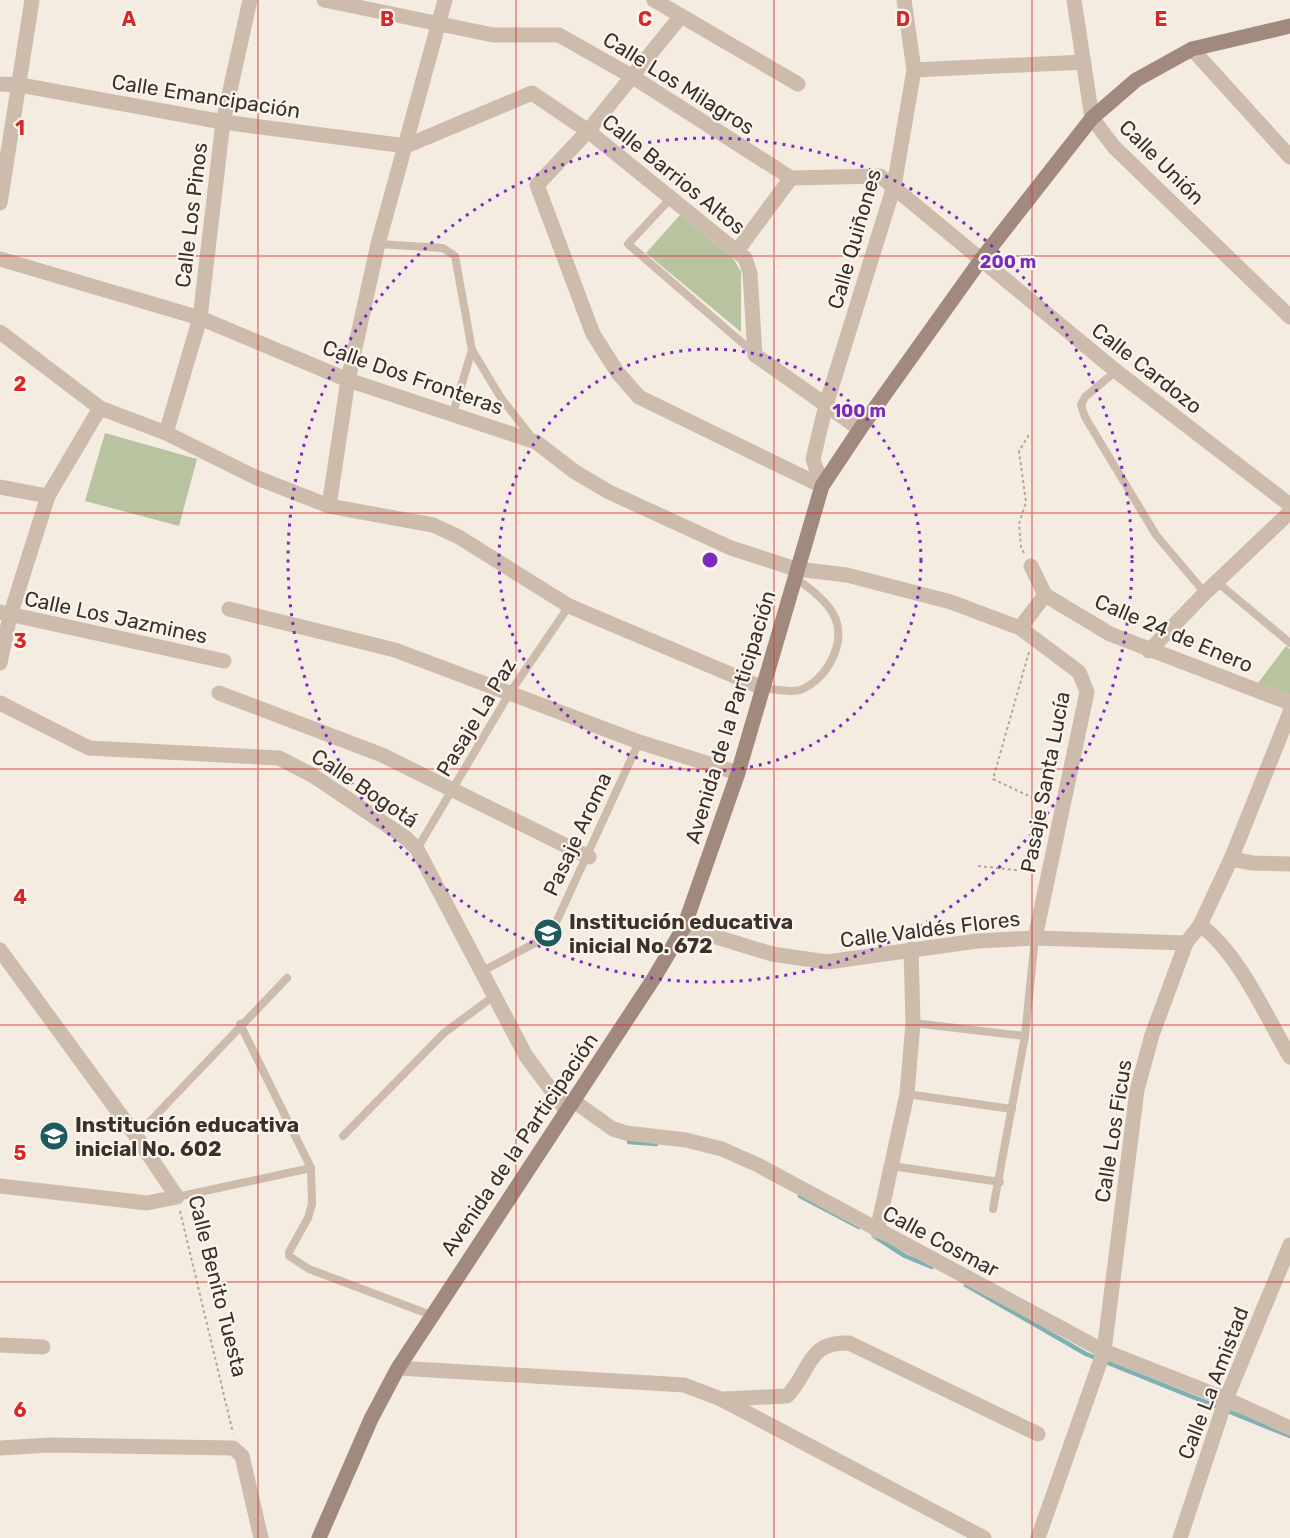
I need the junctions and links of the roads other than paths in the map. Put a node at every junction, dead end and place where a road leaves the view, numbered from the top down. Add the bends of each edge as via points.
1 (32, 0) edge
2 (250, 0) edge
3 (324, 0) edge
4 (445, 0) edge
5 (654, 0) edge
6 (904, 0) edge
7 (1074, 0) edge
8 (681, 16) junction
9 (439, 22) junction
10 (1290, 26) edge
11 (1192, 49) junction
12 (1084, 62) junction
13 (914, 70) junction
14 (633, 77) junction
15 (0, 84) edge
16 (798, 84) dead end
17 (20, 85) junction
18 (1092, 118) junction
19 (224, 122) junction
20 (588, 131) junction
21 (406, 146) junction
22 (1290, 157) edge
23 (791, 178) junction
24 (894, 186) junction
25 (671, 198) junction
26 (0, 203) edge
27 (378, 244) junction
28 (737, 251) junction
29 (0, 259) edge
30 (980, 261) junction
31 (1290, 317) edge
32 (200, 318) junction
33 (0, 332) edge
34 (472, 350) junction
35 (755, 354) junction
36 (1116, 371) junction
37 (348, 380) junction
38 (826, 405) junction
39 (100, 408) junction
40 (453, 413) junction
41 (860, 429) junction
42 (166, 434) junction
43 (536, 442) junction
44 (822, 486) junction
45 (0, 487) edge
46 (48, 496) junction
47 (1290, 505) edge
48 (330, 506) junction
49 (1290, 512) edge
50 (1031, 566) road end
51 (795, 574) junction
52 (1217, 582) junction
53 (1205, 593) junction
54 (1045, 595) junction
55 (568, 606) junction
56 (229, 609) dead end
57 (5, 614) edge
58 (1020, 628) junction
59 (1290, 643) edge
60 (1149, 651) junction
61 (224, 661) dead end
62 (0, 663) edge
63 (763, 688) junction
64 (219, 693) dead end
65 (509, 694) junction
66 (0, 703) edge
67 (1290, 703) edge
68 (1290, 712) edge
69 (639, 742) junction
70 (738, 773) junction
71 (452, 790) junction
72 (417, 849) junction
73 (589, 857) junction
74 (1231, 859) junction
75 (1290, 864) edge
76 (1200, 926) junction
77 (684, 927) junction
78 (1035, 938) junction
79 (1186, 943) junction
80 (911, 949) junction
81 (0, 950) edge
82 (480, 973) junction
83 (287, 978) dead end
84 (494, 996) junction
85 (914, 1023) junction
86 (240, 1024) junction
87 (1025, 1036) junction
88 (1290, 1057) edge
89 (907, 1094) junction
90 (569, 1105) junction
91 (1012, 1108) junction
92 (136, 1136) junction
93 (343, 1136) dead end
94 (892, 1166) junction
95 (311, 1168) junction
96 (1000, 1182) junction
97 (0, 1186) edge
98 (177, 1197) junction
99 (993, 1209) dead end
100 (878, 1231) junction
101 (1290, 1245) edge
102 (431, 1316) junction
103 (0, 1345) edge
104 (43, 1347) dead end
105 (1104, 1351) junction
106 (398, 1368) junction
107 (721, 1399) junction
108 (1226, 1399) junction
109 (1290, 1428) edge
110 (1038, 1434) dead end
111 (0, 1448) edge
112 (261, 1538) edge
113 (319, 1538) edge
114 (984, 1538) edge
115 (1038, 1538) edge
116 (1180, 1538) edge

1 - 17 street
2 - 19 street, Calle Los Pinos
3 - 9 street, Calle Los Milagros
4 - 9 street
5 - 8 street
6 - 13 street, Calle Quiñones
7 - 12 street, Calle Unión
8 - 14 street
8 - 16 street
9 - 14 street, Calle Los Milagros via 493,35 560,35
9 - 21 street
10 - 11 main road, Avenida de la Participación
11 - 18 main road, Avenida de la Participación via 1136,80
11 - 22 street
12 - 13 street
12 - 18 street, Calle Unión
13 - 24 street, Calle Quiñones
14 - 20 street
14 - 23 street, Calle Los Milagros
15 - 17 street, Calle Emancipación
17 - 19 street, Calle Emancipación
17 - 26 street
18 - 30 main road, Avenida de la Participación
18 - 31 street, Calle Unión via 1114,147
19 - 21 street, Calle Emancipación
19 - 32 street, Calle Los Pinos
20 - 21 street, Calle Barrios Altos via 532,93
20 - 25 street, Calle Barrios Altos
20 - 44 street via 537,185 593,333 618,372 639,397
21 - 27 street
23 - 24 street via 880,176
23 - 28 street
24 - 30 street
24 - 38 street, Calle Quiñones
25 - 28 street, Calle Barrios Altos
25 - 35 lane via 628,244
27 - 34 lane via 443,248 455,255
27 - 37 street
28 - 35 street, Calle Barrios Altos via 745,258 750,273
29 - 32 street, Calle Dos Fronteras
30 - 36 street, Calle Cardozo
30 - 41 main road, Avenida de la Participación
32 - 37 street, Calle Dos Fronteras
32 - 42 street, Calle Los Pinos
33 - 39 street
34 - 40 lane
34 - 43 lane via 501,398
35 - 38 street
36 - 47 street, Calle Cardozo
36 - 53 lane via 1085,397 1081,405 1085,417 1156,535
37 - 40 street, Calle Dos Fronteras
37 - 48 street
38 - 41 street
38 - 44 street, Calle Quiñones via 813,459
39 - 42 street
39 - 46 street
40 - 43 street, Calle Dos Fronteras
41 - 44 main road, Avenida de la Participación
42 - 48 street via 255,477
43 - 51 street, Calle Dos Fronteras via 609,492
44 - 51 main road, Avenida de la Participación
45 - 46 street
46 - 57 street
48 - 55 street via 433,525 459,537
49 - 52 street
50 - 54 street
51 - 58 street via 846,575 951,602
51 - 63 main road, Avenida de la Participación
51 - 63 lane via 820,594 834,615 840,630 839,648 813,683 799,690
52 - 53 street
52 - 59 lane
53 - 60 street
54 - 58 street
54 - 60 street, Calle 24 de Enero via 1101,629
55 - 63 street
55 - 65 lane, Pasaje La Paz
56 - 65 street via 395,650
57 - 61 street, Calle Los Jazmines
57 - 62 street
58 - 78 street, Pasaje Santa Lucía via 1079,672 1087,692
60 - 67 street, Calle 24 de Enero
63 - 70 main road, Avenida de la Participación
64 - 71 street via 382,754
65 - 69 street
65 - 71 lane, Pasaje La Paz
66 - 72 street, Calle Bogotá via 89,748 279,758 406,838
68 - 74 street, Calle Los Ficus
69 - 70 street
69 - 73 lane, Pasaje Aroma
70 - 77 main road, Avenida de la Participación
71 - 72 lane, Pasaje La Paz
71 - 73 street
72 - 82 street, Calle Bogotá
73 - 82 lane, Pasaje Aroma via 548,936
74 - 75 street
74 - 76 street, Calle Los Ficus
76 - 79 street, Calle Los Ficus
76 - 88 street via 1213,935 1234,963
77 - 80 street, Calle Valdés Flores via 772,954 827,962
77 - 90 main road, Avenida de la Participación
78 - 79 street, Calle Valdés Flores
78 - 80 street, Calle Valdés Flores
78 - 87 lane
79 - 105 street, Calle Los Ficus via 1152,1035 1137,1090
80 - 85 street
81 - 92 street, Calle Benito Tuesta
82 - 84 street, Calle Bogotá
83 - 86 lane
84 - 90 street, Calle Bogotá via 526,1056
84 - 93 lane via 444,1033
85 - 87 lane
85 - 89 street
86 - 92 lane
86 - 95 lane
87 - 91 lane
89 - 91 lane
89 - 94 street
90 - 100 street, Calle Cosmar via 620,1131 722,1149
90 - 102 main road, Avenida de la Participación
91 - 96 lane
92 - 98 street, Calle Benito Tuesta
94 - 96 lane
94 - 100 street
95 - 98 lane
95 - 102 lane via 309,1218 289,1256 309,1269
96 - 99 lane
97 - 98 street via 147,1203
100 - 105 street, Calle Cosmar
101 - 108 street, Calle La Amistad
102 - 106 main road, Avenida de la Participación
103 - 104 street
105 - 108 street, Calle Cosmar
105 - 115 street, Calle Los Ficus
106 - 107 street via 684,1385
106 - 113 main road, Avenida de la Participación
107 - 110 street via 787,1396 824,1345 849,1343
107 - 114 street
108 - 109 street, Calle Cosmar
108 - 116 street, Calle La Amistad
111 - 112 street via 233,1448 242,1456

